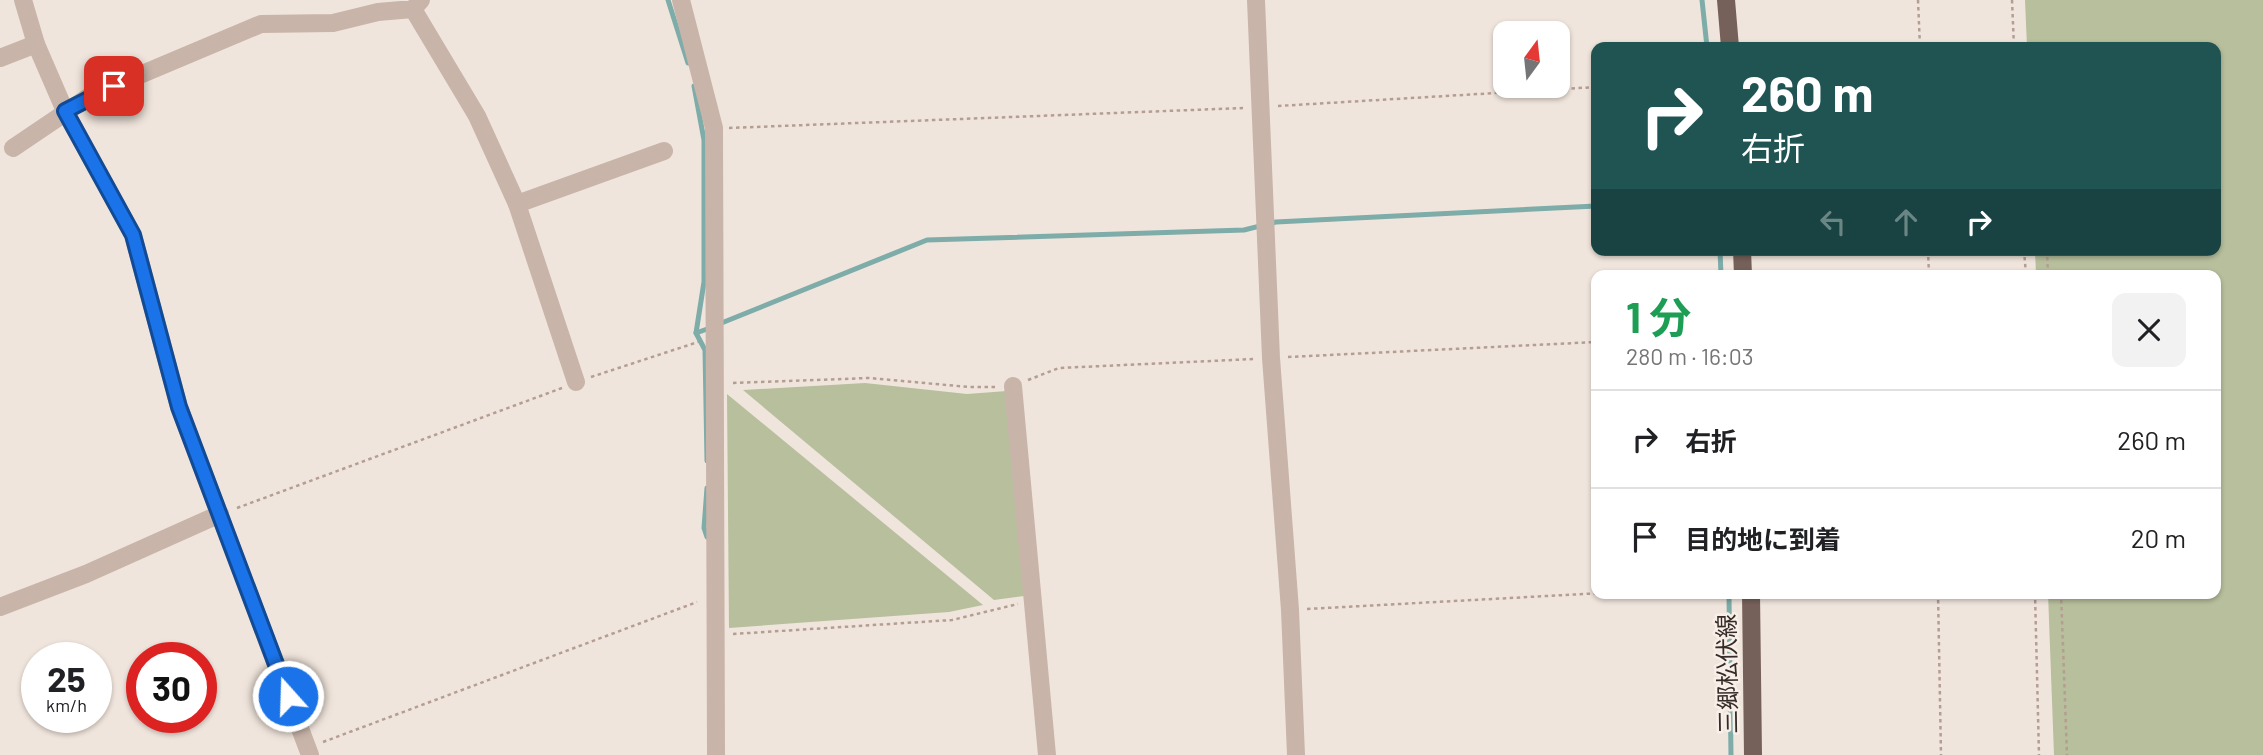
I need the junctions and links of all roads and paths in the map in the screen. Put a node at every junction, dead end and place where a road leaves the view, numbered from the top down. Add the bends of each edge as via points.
1 (23, 0) edge
2 (681, 0) edge
3 (1256, 0) edge
4 (1726, 0) edge
5 (1918, 0) edge
6 (2012, 0) edge
7 (417, 4) edge
8 (1730, 42) edge
9 (1920, 42) edge
10 (2014, 42) edge
11 (36, 44) junction
12 (0, 58) edge
13 (1591, 87) edge
14 (1261, 107) junction
15 (65, 111) junction
16 (713, 128) junction
17 (13, 148) dead end
18 (664, 151) dead end
19 (517, 204) junction
20 (716, 335) junction
21 (1591, 342) edge
22 (1271, 358) junction
23 (576, 382) junction
24 (715, 384) junction
25 (1013, 386) junction
26 (220, 514) junction
27 (1591, 594) edge
28 (716, 595) junction
29 (1751, 599) edge
30 (1938, 599) edge
31 (2035, 599) edge
32 (2060, 599) edge
33 (1034, 600) junction
34 (0, 607) edge
35 (1290, 610) junction
36 (716, 635) junction
37 (308, 752) edge
38 (716, 755) edge
39 (1047, 755) edge
40 (1296, 755) edge
41 (1753, 755) edge
42 (1941, 755) edge
43 (2039, 755) edge
44 (2067, 755) edge

1 - 11 street
2 - 16 street
3 - 14 street
4 - 8 main road
5 - 9 path
6 - 10 path
7 - 15 street via 333,23 261,24 90,96
7 - 19 street via 477,116
11 - 12 street
11 - 15 street
13 - 14 path
14 - 16 path
14 - 22 street
15 - 17 street
15 - 26 street via 133,235 179,407
16 - 20 street
18 - 19 street
19 - 23 street
20 - 23 path
20 - 24 street
21 - 22 path
22 - 25 path via 1059,368
22 - 35 street
23 - 26 path
24 - 25 path via 869,378
24 - 28 street
25 - 33 street
26 - 34 street
26 - 37 street
27 - 35 path
28 - 36 street
28 - 37 path
29 - 41 main road, 三郷松伏線
30 - 42 path
31 - 43 path
32 - 44 path
33 - 36 path via 953,620
33 - 39 street
35 - 40 street
36 - 38 street

